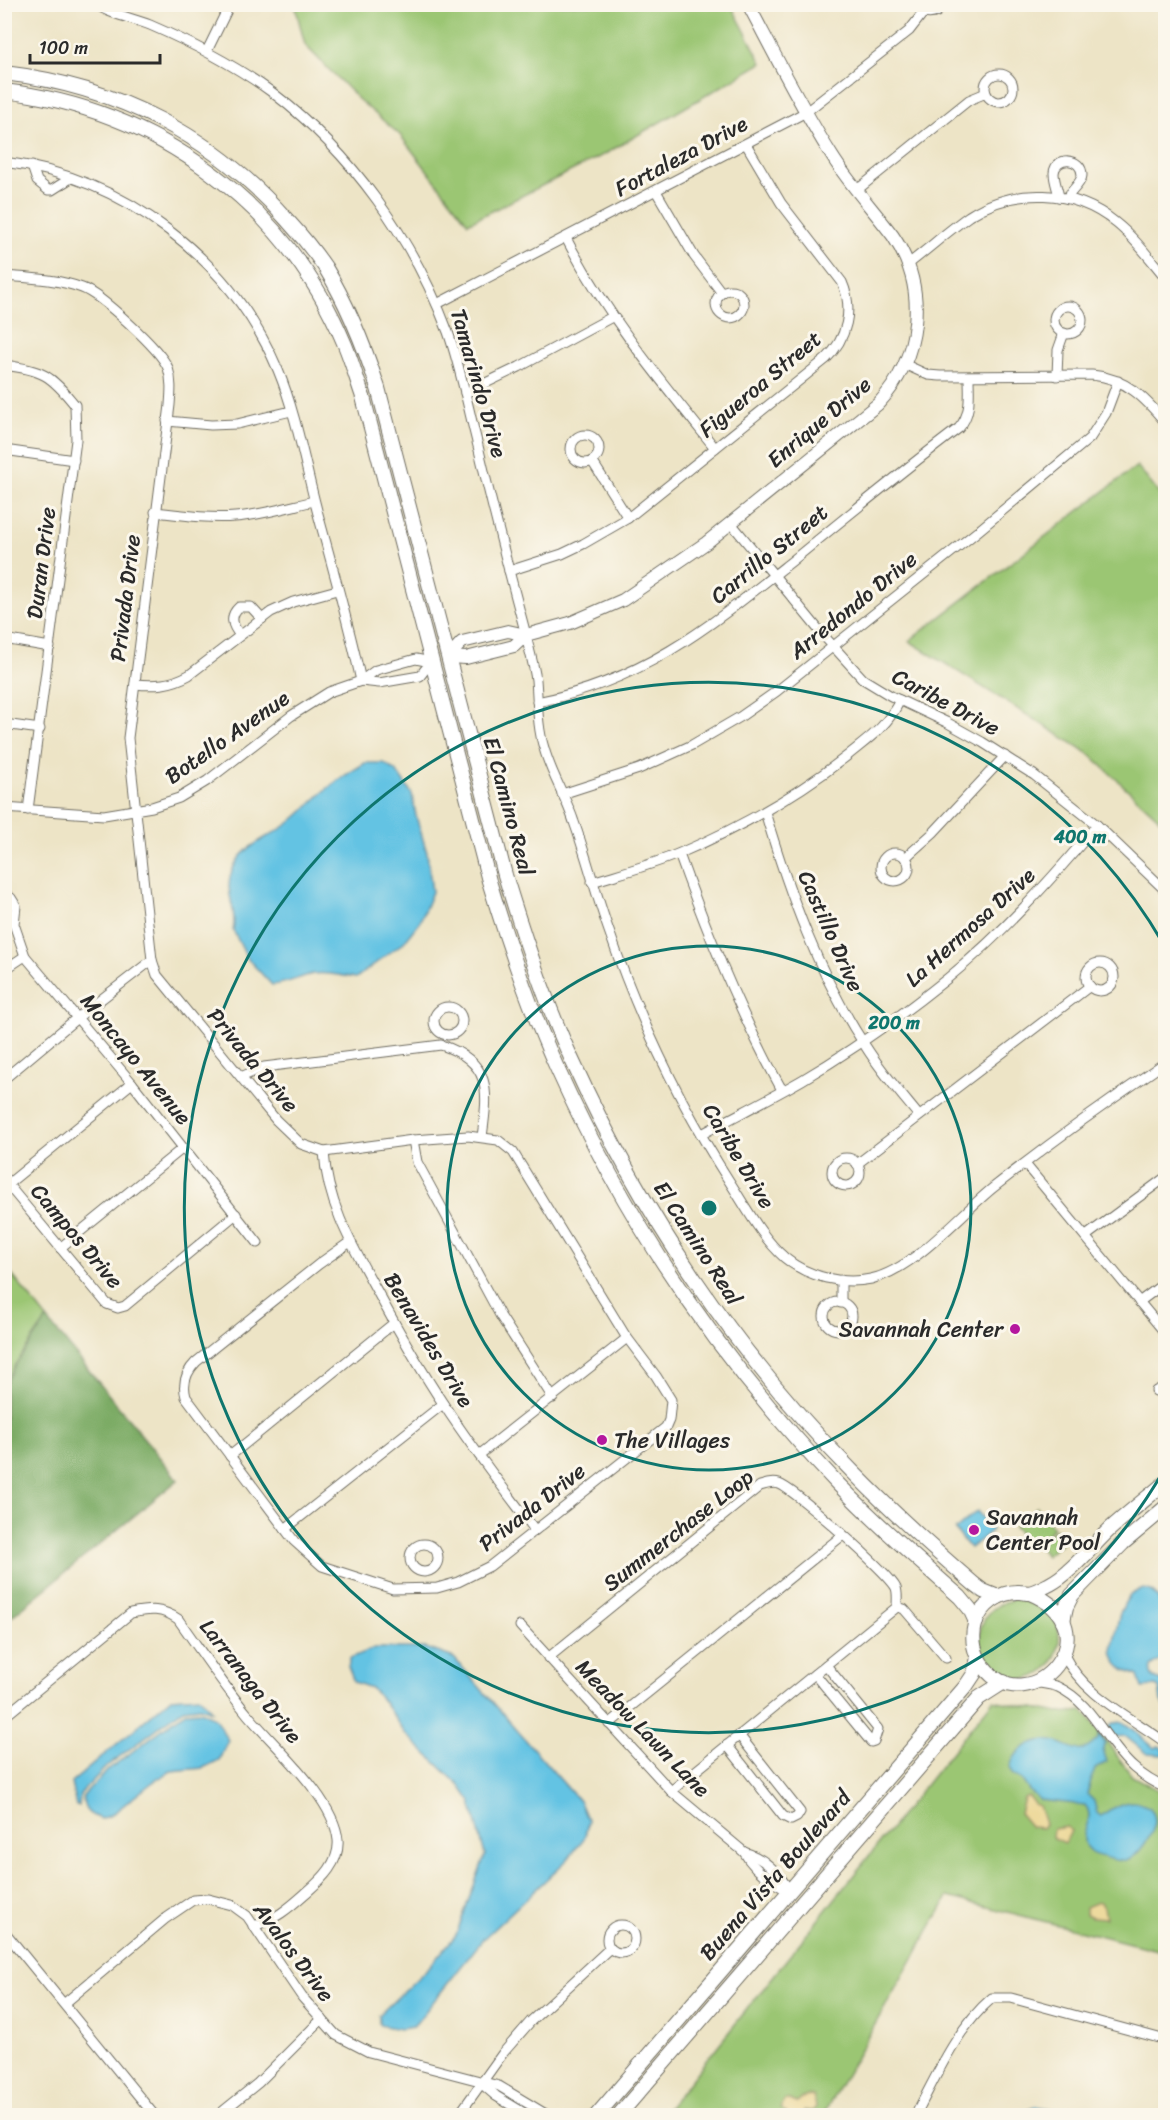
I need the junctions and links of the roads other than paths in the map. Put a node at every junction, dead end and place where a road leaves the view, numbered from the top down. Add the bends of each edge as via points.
1 (96, 4) edge
2 (230, 4) edge
3 (748, 4) edge
4 (917, 4) edge
5 (943, 4) edge
6 (923, 13) junction
7 (207, 51) junction
8 (4, 73) edge
9 (4, 91) edge
10 (986, 93) dead end
11 (806, 112) junction
12 (746, 144) junction
13 (4, 162) edge
14 (32, 166) junction
15 (71, 178) junction
16 (857, 190) junction
17 (656, 191) junction
18 (566, 238) junction
19 (908, 265) junction
20 (4, 276) edge
21 (1166, 278) edge
22 (722, 293) dead end
23 (437, 304) junction
24 (612, 317) junction
25 (1064, 333) dead end
26 (906, 364) junction
27 (4, 365) edge
28 (1057, 376) junction
29 (969, 377) junction
30 (1118, 381) junction
31 (465, 393) junction
32 (291, 411) junction
33 (167, 421) junction
34 (1166, 423) edge
35 (715, 448) junction
36 (4, 450) edge
37 (74, 460) junction
38 (592, 461) dead end
39 (314, 501) junction
40 (155, 512) junction
41 (628, 518) junction
42 (731, 524) junction
43 (509, 571) junction
44 (774, 575) junction
45 (338, 590) junction
46 (262, 619) junction
47 (240, 635) junction
48 (526, 635) junction
49 (4, 639) edge
50 (50, 647) junction
51 (834, 647) junction
52 (447, 657) junction
53 (431, 662) junction
54 (361, 681) junction
55 (135, 684) junction
56 (900, 700) junction
57 (537, 702) junction
58 (4, 724) edge
59 (40, 729) junction
60 (1005, 756) junction
61 (562, 794) junction
62 (4, 808) edge
63 (28, 810) junction
64 (135, 811) junction
65 (765, 812) junction
66 (1097, 825) junction
67 (679, 854) junction
68 (905, 858) dead end
69 (592, 882) junction
70 (1166, 891) edge
71 (4, 893) edge
72 (25, 956) junction
73 (152, 960) junction
74 (4, 970) edge
75 (1090, 986) dead end
76 (77, 1018) junction
77 (445, 1034) dead end
78 (862, 1041) junction
79 (441, 1045) junction
80 (1166, 1062) edge
81 (240, 1077) junction
82 (4, 1078) edge
83 (132, 1083) junction
84 (782, 1090) junction
85 (919, 1116) junction
86 (702, 1134) junction
87 (482, 1137) junction
88 (412, 1140) junction
89 (183, 1148) junction
90 (324, 1152) junction
91 (857, 1164) dead end
92 (1025, 1164) junction
93 (1166, 1177) edge
94 (6, 1182) edge
95 (236, 1214) junction
96 (1086, 1236) junction
97 (350, 1242) junction
98 (258, 1243) dead end
99 (60, 1248) junction
100 (841, 1280) junction
101 (1166, 1282) edge
102 (1139, 1302) junction
103 (840, 1303) dead end
104 (394, 1323) junction
105 (1166, 1334) edge
106 (627, 1338) junction
107 (1166, 1386) edge
108 (1156, 1391) dead end
109 (553, 1398) junction
110 (443, 1404) junction
111 (478, 1455) junction
112 (230, 1456) junction
113 (1166, 1482) edge
114 (1166, 1507) edge
115 (903, 1522) junction
116 (285, 1529) junction
117 (1110, 1529) junction
118 (535, 1530) junction
119 (843, 1535) junction
120 (891, 1535) junction
121 (1123, 1543) junction
122 (421, 1571) dead end
123 (420, 1589) junction
124 (1030, 1593) junction
125 (998, 1597) junction
126 (897, 1607) junction
127 (1063, 1621) junction
128 (976, 1622) junction
129 (520, 1626) dead end
130 (1064, 1655) junction
131 (548, 1658) junction
132 (946, 1658) dead end
133 (978, 1658) junction
134 (826, 1665) junction
135 (815, 1674) junction
136 (1004, 1682) junction
137 (1035, 1683) junction
138 (4, 1717) edge
139 (609, 1724) junction
140 (739, 1735) junction
141 (1164, 1742) edge
142 (727, 1745) junction
143 (1166, 1788) edge
144 (671, 1791) junction
145 (789, 1891) junction
146 (802, 1902) junction
147 (253, 1926) junction
148 (4, 1931) edge
149 (610, 1948) dead end
150 (65, 2003) junction
151 (322, 2019) junction
152 (1166, 2040) edge
153 (480, 2082) junction
154 (155, 2115) edge
155 (217, 2115) edge
156 (458, 2115) edge
157 (529, 2115) edge
158 (549, 2115) edge
159 (596, 2115) edge
160 (618, 2115) edge
161 (915, 2115) edge

1 - 7 street, Tamarindo Drive
2 - 7 street
3 - 11 street, Enrique Drive
4 - 6 street
5 - 6 street, Fortaleza Drive via 937,12
6 - 11 street, Fortaleza Drive via 909,31
7 - 23 street, Tamarindo Drive via 273,93 317,131 398,231
8 - 52 main road, El Camino Real via 106,95 153,115 206,146 267,197 323,265 362,339 378,388
9 - 53 main road, El Camino Real via 99,111 142,130 228,185 284,243 313,283 346,345
10 - 16 street via 969,100
11 - 12 street, Fortaleza Drive
11 - 16 street, Enrique Drive
12 - 17 street, Fortaleza Drive
12 - 35 street, Figueroa Street via 774,194 842,282 847,322 838,344 826,359
13 - 14 street
14 - 15 street
14 - 15 street via 37,181 48,190
15 - 32 street via 145,213 207,265 256,327 278,371
16 - 19 street, Enrique Drive via 894,238
17 - 18 street, Fortaleza Drive
17 - 22 street via 694,256
18 - 23 street, Fortaleza Drive
18 - 24 street
19 - 21 street via 959,224 993,204 1038,195 1063,197 1102,212 1134,240
19 - 26 street, Enrique Drive via 916,312
20 - 33 street, Privada Drive via 71,284 89,291 137,332 159,353 167,367 171,381
23 - 31 street, Tamarindo Drive
24 - 31 street
24 - 35 street
25 - 28 street via 1058,350
26 - 29 street via 928,375
26 - 42 street, Enrique Drive via 878,404
27 - 37 street, Duran Drive via 47,375 75,405
28 - 29 street
28 - 30 street via 1092,375
29 - 44 street, Carrillo Street via 969,407 959,428
30 - 34 street via 1141,395
30 - 51 street, Arredondo Drive via 1106,413 1090,438
31 - 43 street, Tamarindo Drive
32 - 33 street via 231,424
32 - 39 street
33 - 40 street, Privada Drive
35 - 41 street, Figueroa Street
36 - 37 street
37 - 50 street, Duran Drive
38 - 41 street
39 - 40 street via 234,517
39 - 45 street
40 - 55 street, Privada Drive
41 - 43 street, Figueroa Street via 562,554
42 - 44 street, Caribe Drive
42 - 48 street, Enrique Drive via 624,600 570,623
43 - 48 street, Tamarindo Drive
44 - 51 street, Caribe Drive
44 - 57 street, Carrillo Street via 726,614 666,654 589,689
45 - 46 street via 293,602
45 - 54 street
46 - 47 street
46 - 47 street via 250,607 239,607 232,619
47 - 55 street via 177,682
48 - 52 street, Enrique Drive via 508,631 462,642
48 - 57 street, Caribe Drive
49 - 50 street
50 - 59 street, Duran Drive
51 - 56 street, Caribe Drive via 862,678
51 - 61 street, Arredondo Drive via 717,731 639,769
52 - 53 main road
52 - 115 main road, El Camino Real via 524,937 596,1110 662,1229 735,1336 844,1464
53 - 54 street, Botello Avenue via 416,658 376,670
53 - 54 street, Botello Avenue via 420,676 379,683
53 - 120 main road, El Camino Real via 474,829 510,948 533,1012 581,1120 650,1242 722,1348 837,1482
54 - 64 street, Botello Avenue via 315,699 207,781 178,798
55 - 64 street, Privada Drive via 128,738
56 - 60 street, Caribe Drive
56 - 65 street via 882,728 812,782
57 - 61 street, Caribe Drive via 544,749
58 - 59 street
59 - 63 street, Duran Drive
60 - 66 street, Caribe Drive
60 - 68 street
61 - 69 street, Caribe Drive
62 - 63 street, Botello Avenue
63 - 64 street, Botello Avenue via 104,815
64 - 73 street, Privada Drive
65 - 67 street
65 - 78 street, Castillo Drive via 801,920
66 - 70 street, Caribe Drive
66 - 78 street, La Hermosa Drive via 1052,878 990,940 948,978
67 - 69 street
67 - 84 street via 718,960
69 - 86 street, Caribe Drive via 647,1024
71 - 72 street, Moncayo Avenue via 16,906 14,924
72 - 74 street
72 - 76 street, Moncayo Avenue
73 - 76 street
73 - 81 street, Privada Drive via 157,975
75 - 85 street
76 - 82 street
76 - 83 street, Moncayo Avenue
77 - 79 street
78 - 84 street, La Hermosa Drive
78 - 85 street, Castillo Drive
79 - 81 street via 264,1067
79 - 87 street via 466,1058 484,1081 487,1093
80 - 92 street, Caribe Drive
81 - 90 street, Privada Drive via 295,1139
83 - 89 street, Moncayo Avenue
83 - 94 street
84 - 86 street, La Hermosa Drive
85 - 91 street
86 - 100 street, Caribe Drive via 776,1249 801,1269
87 - 88 street, Privada Drive
87 - 106 street, Privada Drive via 498,1140 513,1152
88 - 90 street, Privada Drive
88 - 109 street via 417,1162 501,1317
89 - 95 street, Moncayo Avenue
89 - 99 street
90 - 97 street, Benavides Drive via 334,1205
92 - 96 street
92 - 100 street, Caribe Drive via 903,1265 872,1278
93 - 96 street
94 - 99 street, Campos Drive
95 - 98 street, Moncayo Avenue
95 - 99 street, Campos Drive via 118,1308 107,1304
96 - 102 street
97 - 104 street, Benavides Drive
97 - 112 street, Privada Drive via 190,1368 185,1381 186,1397
100 - 103 street
101 - 102 street
102 - 105 street
104 - 110 street, Benavides Drive
104 - 112 street
106 - 109 street
106 - 118 street, Privada Drive via 671,1400 666,1427
107 - 108 street
109 - 111 street
110 - 111 street, Benavides Drive
110 - 116 street
111 - 118 street, Benavides Drive
112 - 116 street, Privada Drive
113 - 117 main road
114 - 121 main road
115 - 120 main road
115 - 125 main road, El Camino Real via 975,1585
116 - 123 street, Privada Drive via 322,1566 393,1589
117 - 121 main road
117 - 124 main road via 1052,1583
118 - 123 street, Privada Drive via 479,1572 437,1588
119 - 126 street, Summerchase Loop via 889,1579 896,1589
119 - 131 street, Summerchase Loop via 779,1484 767,1483
119 - 139 street
120 - 128 main road, El Camino Real via 960,1597
121 - 127 main road via 1072,1595
122 - 123 street
124 - 125 main road
124 - 127 main road via 1056,1608
125 - 128 main road
126 - 132 street via 904,1609
126 - 134 street
127 - 130 main road
128 - 133 main road via 973,1634
129 - 131 street, Meadow Lawn Lane
130 - 137 main road via 1057,1667
130 - 141 street via 1083,1684
131 - 139 street, Meadow Lawn Lane
133 - 136 main road via 984,1668
133 - 145 main road, Buena Vista Boulevard via 966,1686
134 - 135 street
134 - 135 street via 878,1729 874,1741
135 - 140 street
136 - 137 main road
136 - 146 main road, Buena Vista Boulevard via 979,1698
137 - 143 street via 1062,1689 1083,1706 1133,1767
138 - 147 street, Larranaga Drive via 131,1613 155,1609 178,1619 248,1714 306,1780 331,1816 338,1840 336,1857 323,1878 280,1916
139 - 144 street, Meadow Lawn Lane
140 - 142 street
140 - 142 street via 800,1812 797,1817 791,1820 783,1816
142 - 144 street
144 - 145 street, Meadow Lawn Lane via 744,1852 749,1862
145 - 146 main road
145 - 159 main road, Buena Vista Boulevard
146 - 160 main road, Buena Vista Boulevard
147 - 150 street, Avalos Drive via 232,1905 192,1900
147 - 151 street, Avalos Drive
148 - 150 street
149 - 153 street via 531,2021
150 - 154 street
151 - 153 street, Avalos Drive via 336,2035 369,2052
151 - 155 street via 258,2083
152 - 161 street via 1011,1998 992,1998 970,2019
153 - 156 street
153 - 157 street, Avalos Drive
153 - 158 street, Avalos Drive via 499,2086

